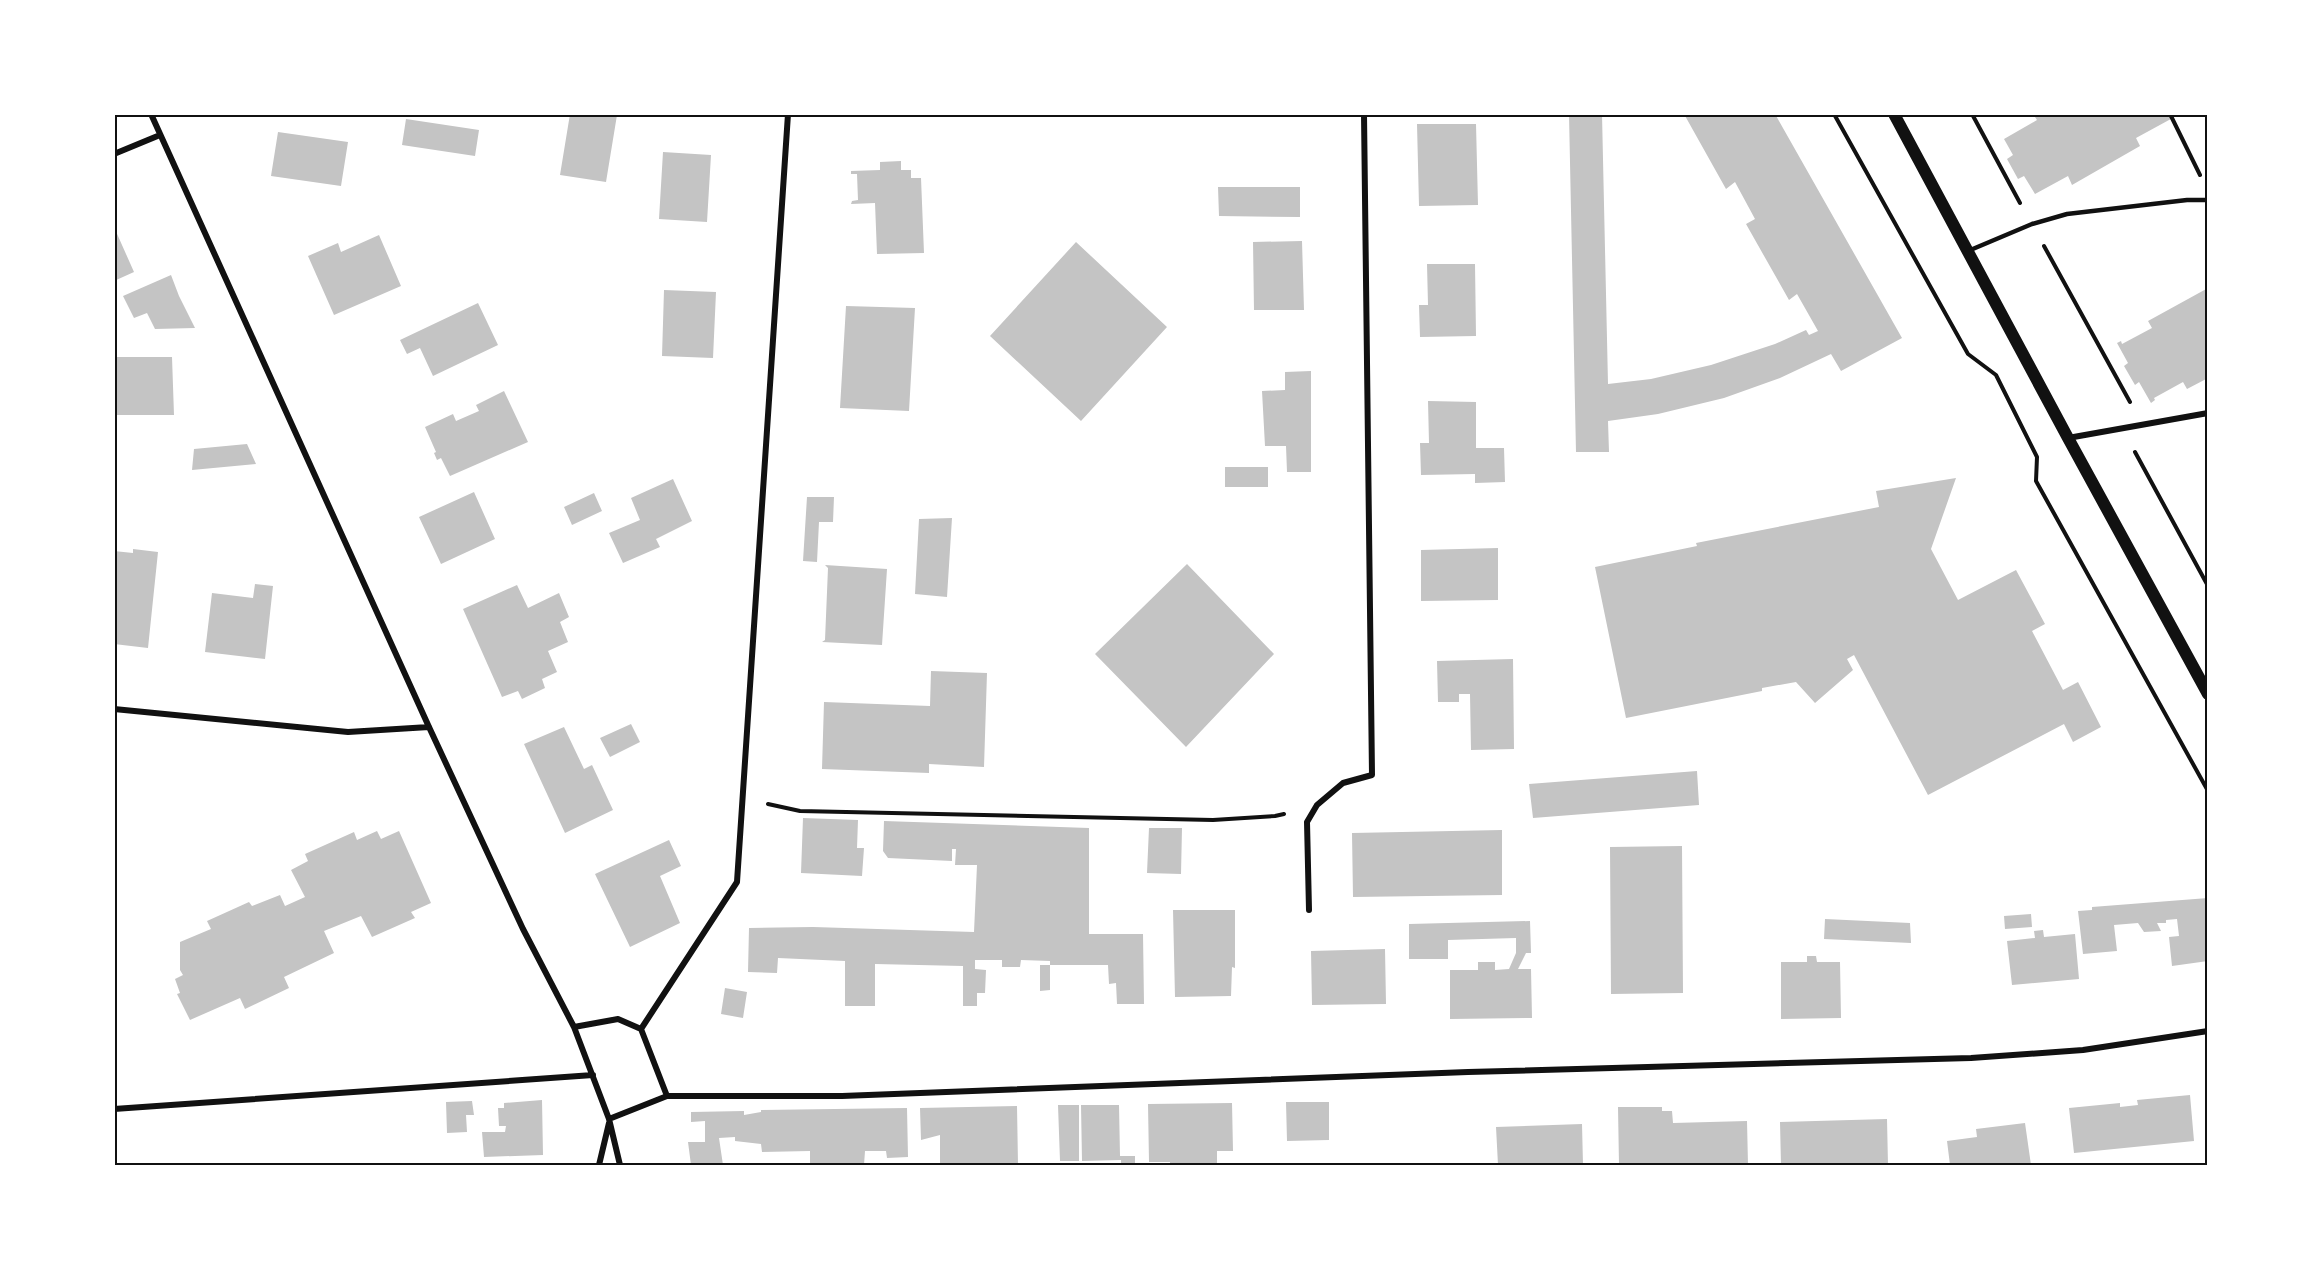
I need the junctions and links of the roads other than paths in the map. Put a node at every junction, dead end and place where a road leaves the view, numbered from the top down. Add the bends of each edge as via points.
1 (151, 114) edge
2 (788, 114) edge
3 (1364, 114) edge
4 (1894, 114) edge
5 (160, 135) junction
6 (114, 154) edge
7 (2208, 200) edge
8 (1968, 251) junction
9 (2208, 413) edge
10 (2068, 438) junction
11 (2208, 694) edge
12 (114, 709) edge
13 (429, 727) junction
14 (1310, 910) dead end
15 (573, 1027) junction
16 (641, 1029) junction
17 (2208, 1031) edge
18 (592, 1075) junction
19 (667, 1096) junction
20 (114, 1109) edge
21 (609, 1119) junction
22 (599, 1165) edge
23 (620, 1165) edge

1 - 5 street
2 - 16 street via 737,882
3 - 14 street via 1372,775 1343,783 1317,805 1307,822
4 - 8 main road
5 - 6 street
5 - 13 street
7 - 8 lane via 2067,214
8 - 10 main road
9 - 10 street
10 - 11 main road
12 - 13 street via 348,732
13 - 15 street
15 - 16 street via 618,1019
15 - 18 street
16 - 19 street
17 - 19 street via 2083,1050 1971,1058 842,1096
18 - 20 street
18 - 21 street
19 - 21 street
21 - 22 street
21 - 23 street

